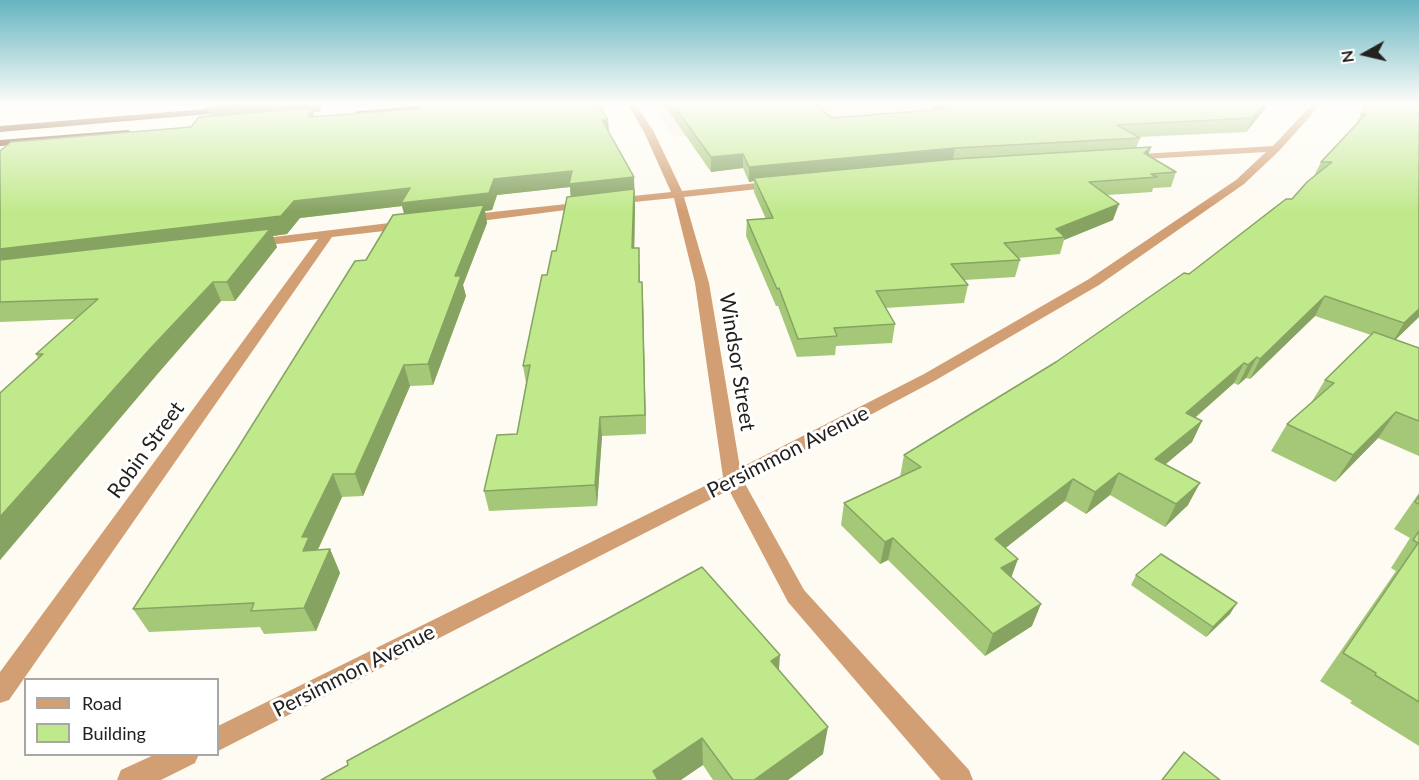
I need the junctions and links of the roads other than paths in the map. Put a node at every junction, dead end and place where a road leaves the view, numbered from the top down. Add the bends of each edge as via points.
1 (44, 139) edge
2 (652, 139) edge
3 (1285, 139) edge
4 (0, 143) edge
5 (1276, 149) junction
6 (1112, 157) edge
7 (785, 184) edge
8 (678, 194) junction
9 (456, 219) edge
10 (422, 224) edge
11 (328, 234) junction
12 (246, 244) edge
13 (734, 480) junction
14 (0, 692) edge
15 (219, 738) edge
16 (182, 756) edge
17 (130, 780) edge
18 (959, 780) edge

1 - 4 highway
2 - 8 street, Windsor Street
3 - 5 street, Persimmon Avenue
5 - 6 street
5 - 13 street, Persimmon Avenue via 1240,182 1094,282 930,377
7 - 8 street
8 - 9 street
8 - 13 street, Windsor Street via 702,283
10 - 11 street
11 - 12 street
11 - 14 street, Robin Street
13 - 15 street, Persimmon Avenue
13 - 18 street, Windsor Street via 796,596
16 - 17 street

